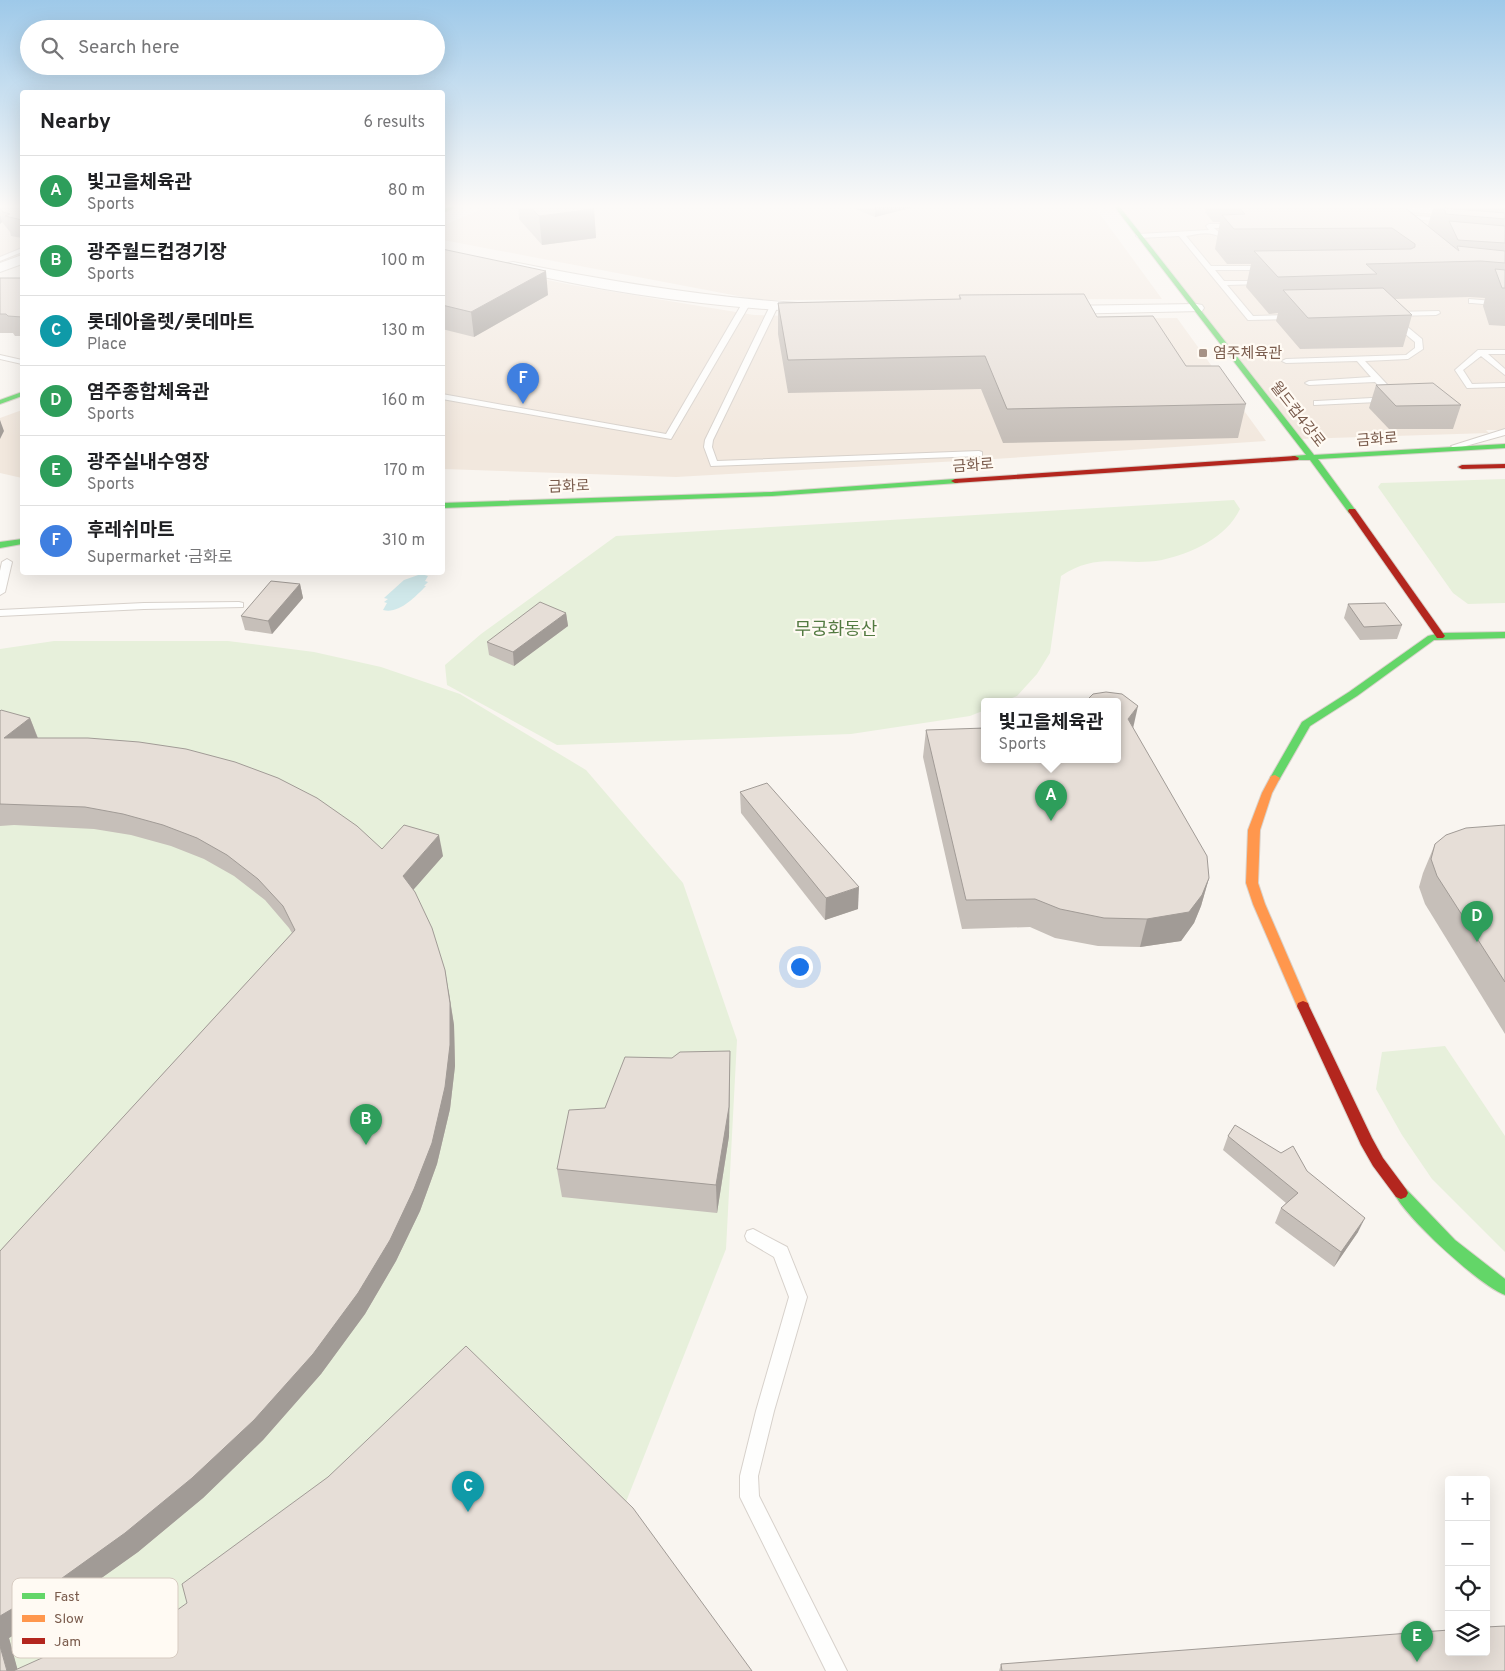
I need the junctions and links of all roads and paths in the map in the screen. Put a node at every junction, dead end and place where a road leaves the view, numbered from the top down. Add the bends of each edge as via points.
1 (614, 284) edge
2 (1178, 284) edge
3 (1223, 284) edge
4 (1472, 301) edge
5 (746, 304) junction
6 (1505, 304) edge
7 (774, 306) junction
8 (828, 308) edge
9 (1197, 308) junction
10 (1043, 310) edge
11 (1436, 313) dead end
12 (1300, 316) edge
13 (1482, 352) junction
14 (1505, 352) edge
15 (0, 357) edge
16 (1359, 359) junction
17 (1286, 361) dead end
18 (20, 362) edge
19 (1505, 373) edge
20 (1378, 379) junction
21 (1308, 383) dead end
22 (1505, 385) edge
23 (20, 395) edge
24 (445, 397) edge
25 (0, 402) edge
26 (1318, 403) dead end
27 (1505, 432) edge
28 (1505, 446) edge
29 (1438, 450) junction
30 (979, 454) dead end
31 (1313, 458) junction
32 (1505, 466) edge
33 (1447, 468) dead end
34 (445, 506) edge
35 (20, 542) edge
36 (0, 544) edge
37 (7, 562) edge
38 (0, 592) edge
39 (239, 605) dead end
40 (0, 613) edge
41 (1505, 635) edge
42 (1440, 636) junction
43 (753, 1236) dead end
44 (1505, 1288) edge
45 (837, 1671) edge

1 - 5 street
2 - 9 street, 월드컵4강로
3 - 12 lane via 1252,318
4 - 6 lane
5 - 7 street
5 - 24 lane via 668,437
7 - 8 street
7 - 30 lane via 709,440 714,464
9 - 10 street
9 - 31 street, 월드컵4강로
11 - 16 lane via 1387,314 1419,341 1419,349 1408,357
13 - 14 lane
13 - 19 lane
13 - 22 lane via 1458,370 1470,386
15 - 18 lane
16 - 17 lane
16 - 20 lane
20 - 21 lane
20 - 26 lane via 1396,399
23 - 25 street
27 - 29 lane
28 - 29 street, 금화로
29 - 31 street, 금화로
31 - 34 street, 금화로 via 772,494
31 - 42 street, 월드컵4강로
32 - 33 street
35 - 36 street
37 - 38 lane
39 - 40 lane
41 - 42 street
42 - 44 street via 1431,638 1306,724 1267,793 1254,830 1252,883 1312,1028 1363,1136 1384,1171 1417,1212 1458,1254
43 - 45 lane via 781,1252 798,1297 749,1476 750,1498

